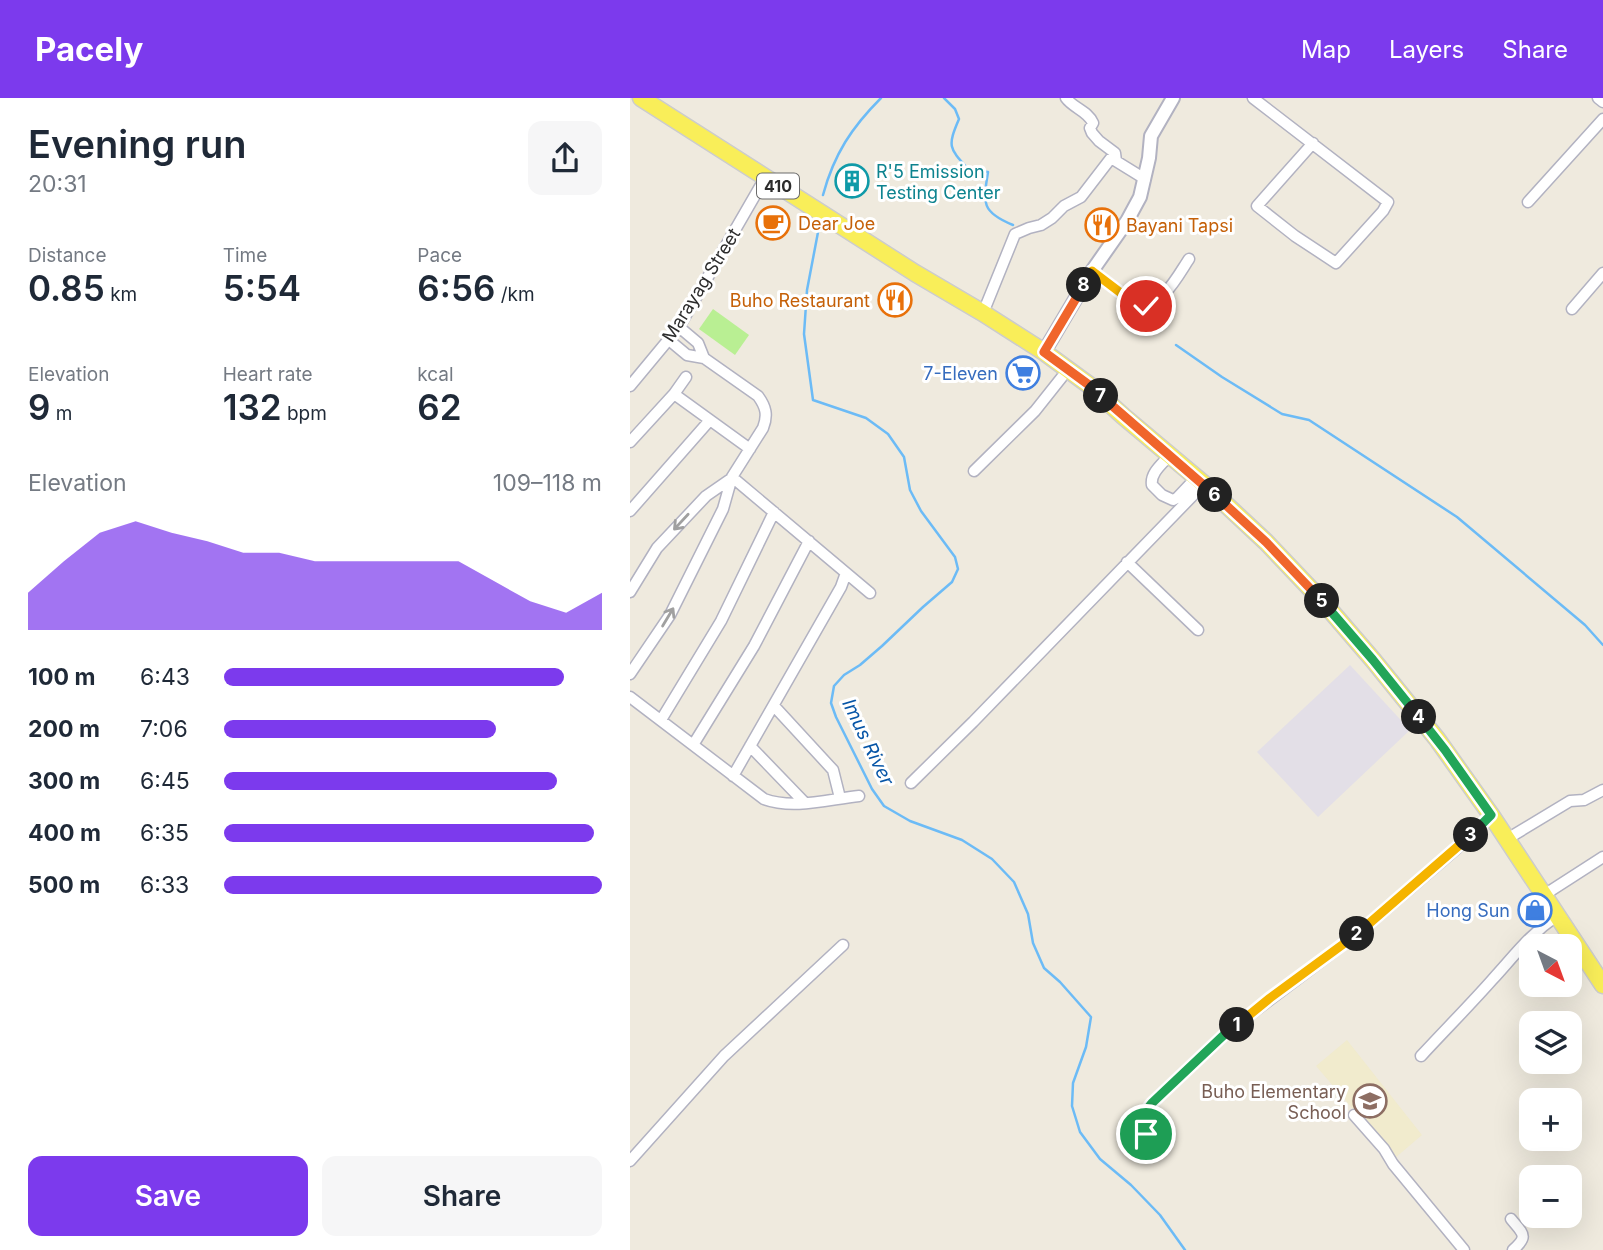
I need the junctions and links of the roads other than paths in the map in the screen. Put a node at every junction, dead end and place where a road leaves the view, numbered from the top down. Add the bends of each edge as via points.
1 (641, 98) edge
2 (1066, 98) edge
3 (1173, 98) edge
4 (1253, 98) edge
5 (1598, 98) edge
6 (1603, 102) edge
7 (1603, 119) edge
8 (1312, 143) junction
9 (1116, 161) junction
10 (765, 177) junction
11 (1145, 179) junction
12 (1528, 202) dead end
13 (1189, 260) dead end
14 (1092, 271) junction
15 (915, 273) junction
16 (1603, 273) edge
17 (1572, 309) dead end
18 (983, 313) junction
19 (679, 327) junction
20 (669, 340) junction
21 (1044, 352) junction
22 (704, 358) junction
23 (686, 377) dead end
24 (1062, 377) junction
25 (630, 386) edge
26 (674, 394) junction
27 (1123, 416) junction
28 (710, 420) junction
29 (630, 442) edge
30 (750, 449) junction
31 (1170, 456) junction
32 (974, 471) dead end
33 (732, 477) junction
34 (1200, 481) junction
35 (630, 511) edge
36 (774, 512) junction
37 (808, 541) junction
38 (1127, 562) junction
39 (846, 573) junction
40 (630, 592) edge
41 (870, 593) dead end
42 (1198, 630) dead end
43 (630, 674) edge
44 (630, 696) edge
45 (774, 706) junction
46 (661, 720) junction
47 (693, 744) junction
48 (750, 747) junction
49 (733, 776) junction
50 (911, 783) dead end
51 (1603, 790) edge
52 (859, 796) dead end
53 (840, 798) junction
54 (805, 803) junction
55 (1491, 815) junction
56 (1507, 839) junction
57 (1603, 857) edge
58 (1545, 895) junction
59 (1558, 915) junction
60 (843, 945) dead end
61 (1603, 985) edge
62 (1420, 1056) dead end
63 (1354, 1115) dead end
64 (1156, 1150) dead end
65 (630, 1161) edge
66 (1511, 1219) dead end
67 (1464, 1250) edge
68 (1513, 1250) edge

1 - 10 main road, 410
2 - 9 street via 1090,118 1092,133 1115,153
3 - 11 street via 1151,136
4 - 8 street
5 - 6 street
7 - 12 street
8 - 8 street via 1388,202 1335,263 1257,206
9 - 11 street
9 - 18 street via 1111,158 1081,197 1052,218 1015,234
10 - 15 main road, 410
10 - 19 street, Marayag Street
11 - 14 street via 1127,221
13 - 14 street via 1165,294 1146,306 1138,306
14 - 21 street
15 - 18 main road, 410
15 - 24 main road, 410
16 - 17 street
18 - 21 main road, 410
19 - 20 street, Marayag Street
19 - 22 street via 698,342
20 - 22 street via 687,355
20 - 25 street, Marayag Street
21 - 27 main road, 410
22 - 30 street via 763,403 766,419
23 - 26 street
24 - 27 main road, 410
24 - 32 street via 1035,411
26 - 28 street
26 - 29 street
27 - 31 main road, 410
28 - 30 street
28 - 35 street
30 - 33 street
31 - 34 main road, 410
31 - 34 street via 1151,480 1162,495 1172,500
33 - 36 street
33 -> 40 street via 706,496 657,548
43 -> 33 street via 670,615 723,509
34 - 38 street
34 - 55 main road, 410 via 1324,603 1437,739
36 - 37 street
36 - 46 street via 721,621
37 - 39 street
37 - 47 street via 754,646
38 - 42 street
38 - 50 street
39 - 41 street
39 - 45 street
44 - 46 street
45 - 48 street
45 - 53 street via 833,770
46 - 47 street
47 - 49 street
48 - 49 street
48 - 54 street
49 - 54 street via 764,799
51 - 56 street via 1570,802
52 - 53 street
53 - 54 street
55 - 56 main road, 410
55 - 64 street via 1357,934 1227,1032 1152,1103 1141,1123
56 - 58 main road, 410
57 - 58 street
58 - 59 main road, 410
59 - 61 main road, 410
59 - 62 street via 1523,943
60 - 65 street via 724,1056
63 - 67 street
66 - 68 street via 1524,1238

